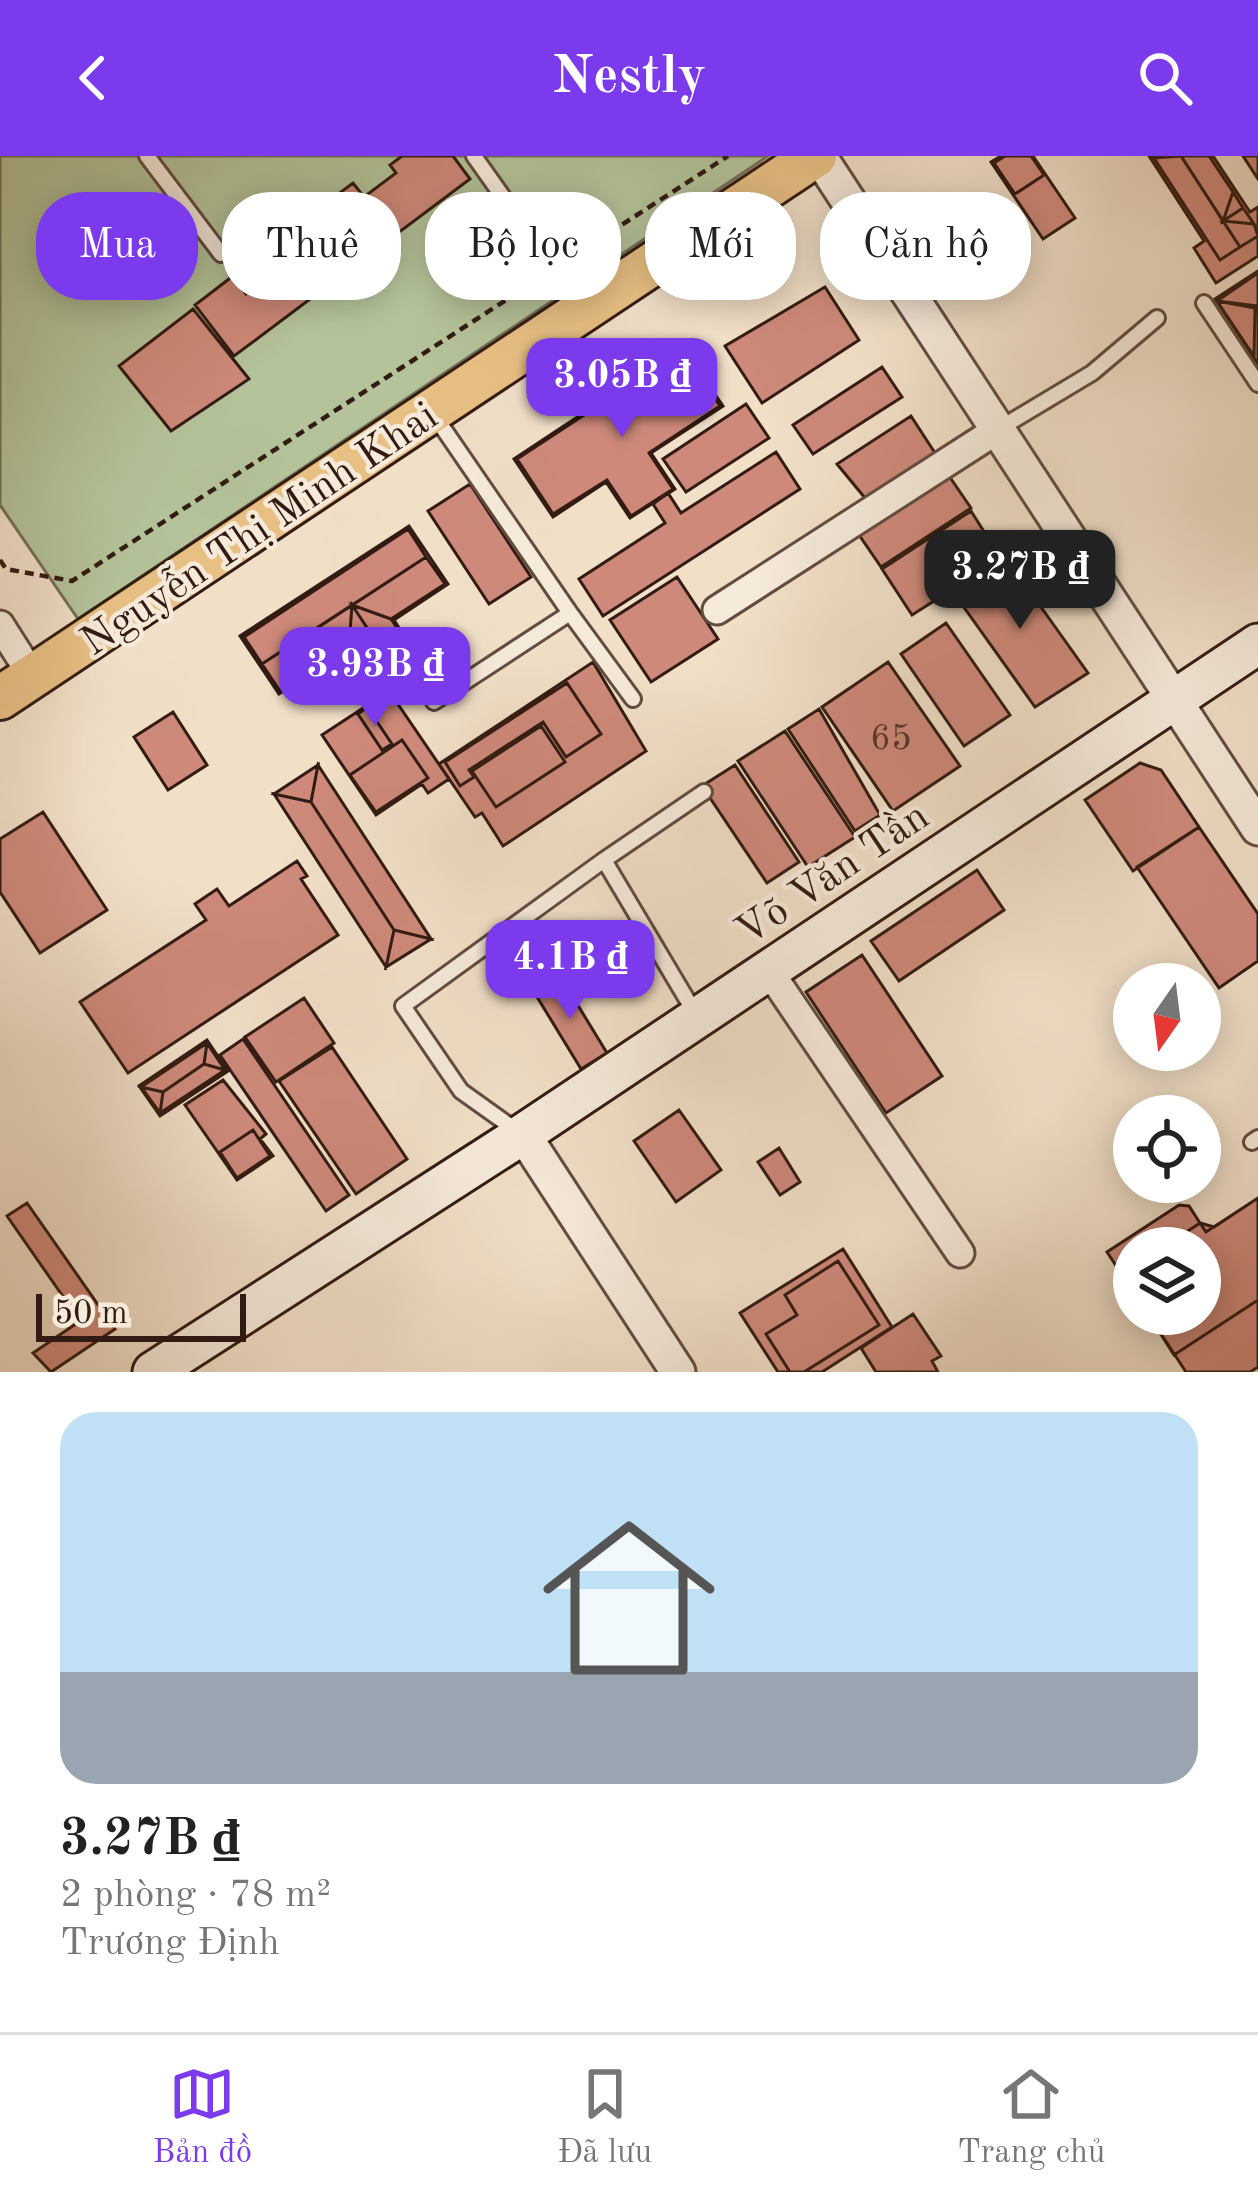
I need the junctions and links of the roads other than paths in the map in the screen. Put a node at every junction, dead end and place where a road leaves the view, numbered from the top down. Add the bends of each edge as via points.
1 (147, 156) edge
2 (474, 156) edge
3 (817, 156) edge
4 (221, 254) dead end
5 (1204, 303) dead end
6 (584, 311) junction
7 (1157, 319) dead end
8 (1258, 384) edge
9 (431, 411) junction
10 (997, 430) junction
11 (718, 610) dead end
12 (570, 614) junction
13 (0, 625) edge
14 (1258, 644) edge
15 (17, 688) edge
16 (633, 700) dead end
17 (1174, 700) junction
18 (434, 702) dead end
19 (704, 792) dead end
20 (1258, 828) edge
21 (604, 860) junction
22 (769, 971) junction
23 (698, 1018) junction
24 (523, 1134) junction
25 (960, 1253) dead end
26 (153, 1372) edge
27 (678, 1372) edge

1 - 4 lane
2 - 6 lane
3 - 6 main road, Nguyễn Thị Minh Khai
3 - 10 street
5 - 8 lane
6 - 9 main road, Nguyễn Thị Minh Khai
7 - 10 lane via 1092,373
9 - 12 lane
9 - 15 main road, Nguyễn Thị Minh Khai
10 - 11 street
10 - 17 street
12 - 16 lane
12 - 18 lane
13 - 15 street
14 - 17 main road, Võ Văn Tần
17 - 20 street
17 - 22 main road, Võ Văn Tần
19 - 21 lane
21 - 23 lane
21 - 24 lane via 403,1006 461,1091
22 - 23 main road, Võ Văn Tần
22 - 25 street
23 - 24 main road, Võ Văn Tần
24 - 26 main road, Võ Văn Tần
24 - 27 street

